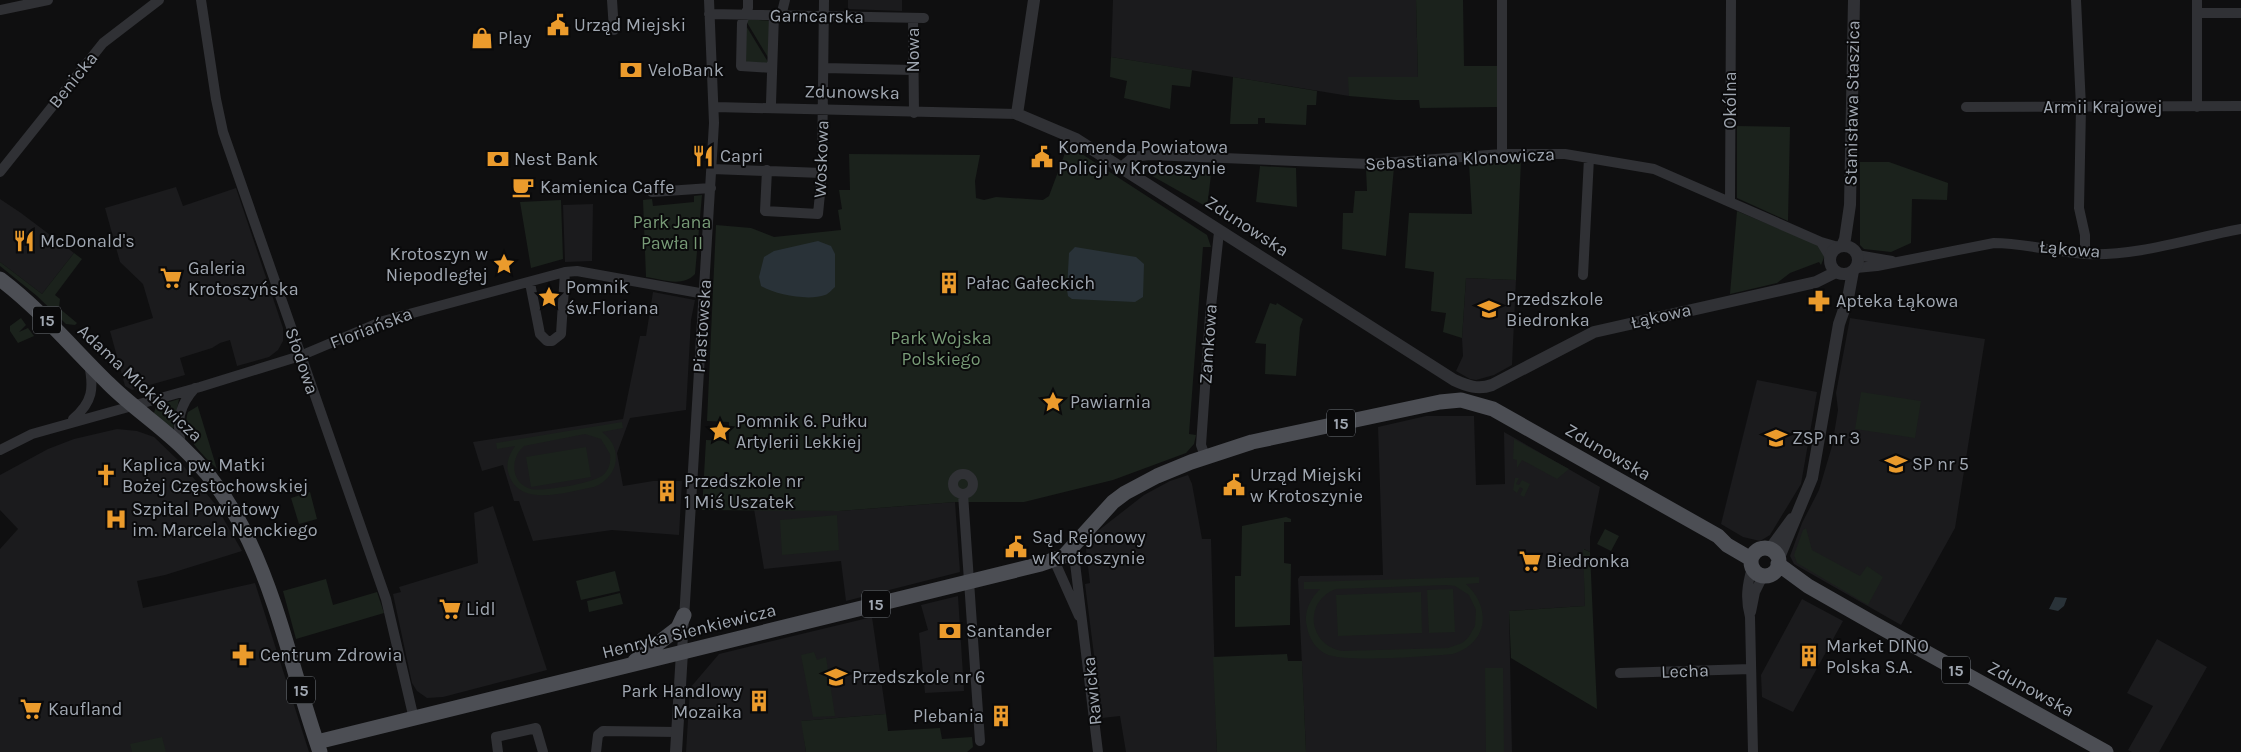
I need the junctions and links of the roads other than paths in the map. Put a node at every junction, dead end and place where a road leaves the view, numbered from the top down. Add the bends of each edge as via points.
1 (48, 0) edge
2 (159, 0) edge
3 (201, 0) edge
4 (612, 0) edge
5 (709, 0) edge
6 (748, 0) edge
7 (785, 0) edge
8 (824, 0) edge
9 (1034, 0) edge
10 (1502, 0) edge
11 (1731, 0) edge
12 (1854, 0) edge
13 (2076, 0) edge
14 (2196, 0) edge
15 (15, 3) edge
16 (0, 10) edge
17 (2196, 13) junction
18 (2241, 13) edge
19 (709, 14) junction
20 (745, 15) junction
21 (777, 16) junction
22 (825, 16) junction
23 (913, 18) junction
24 (924, 18) dead end
25 (614, 30) dead end
26 (772, 68) junction
27 (824, 68) junction
28 (913, 70) junction
29 (771, 104) dead end
30 (2241, 106) edge
31 (715, 107) junction
32 (1966, 107) dead end
33 (2081, 107) junction
34 (2197, 107) junction
35 (822, 110) junction
36 (914, 112) junction
37 (1017, 114) junction
38 (1502, 154) junction
39 (1589, 158) junction
40 (1120, 168) junction
41 (712, 169) junction
42 (767, 170) junction
43 (0, 172) edge
44 (822, 173) junction
45 (711, 188) junction
46 (652, 192) dead end
47 (1730, 201) junction
48 (2241, 229) edge
49 (1219, 232) junction
50 (2085, 254) junction
51 (1843, 260) junction
52 (565, 272) junction
53 (1583, 275) dead end
54 (0, 279) edge
55 (526, 284) junction
56 (705, 294) junction
57 (300, 356) junction
58 (88, 362) junction
59 (195, 388) junction
60 (1482, 388) joint
61 (132, 406) junction
62 (71, 422) junction
63 (181, 446) junction
64 (0, 450) edge
65 (1205, 456) junction
66 (963, 494) dead end
67 (1068, 551) junction
68 (1054, 560) junction
69 (1765, 563) junction
70 (969, 582) junction
71 (684, 616) junction
72 (1085, 630) junction
73 (682, 652) junction
74 (630, 665) junction
75 (1751, 669) junction
76 (1620, 674) dead end
77 (414, 719) junction
78 (677, 732) junction
79 (980, 740) dead end
80 (318, 747) edge
81 (498, 752) edge
82 (543, 752) edge
83 (596, 752) edge
84 (676, 752) edge
85 (1098, 752) edge
86 (1753, 752) edge
87 (2106, 752) edge

1 - 15 street
2 - 43 street, Benicka via 103,43
3 - 57 street, Słodowa via 223,132
4 - 25 street
5 - 19 street, Piastowska
6 - 20 street
7 - 21 street
8 - 22 street, Woskowa
9 - 37 street
10 - 38 street
11 - 47 street, Okólna
12 - 51 street, Stanisława Staszica via 1850,205
13 - 33 street
14 - 17 street
15 - 16 street
17 - 18 street
17 - 34 street
19 - 20 street, Garncarska
19 - 31 street, Piastowska
20 - 21 street, Garncarska
20 - 26 street via 741,66
21 - 22 street, Garncarska
21 - 26 street
22 - 23 street, Garncarska
22 - 27 street, Woskowa
23 - 24 street, Garncarska
23 - 28 street, Nowa
26 - 29 street
27 - 28 street
27 - 35 street, Woskowa
28 - 36 street, Nowa
30 - 34 street, Armii Krajowej
31 - 35 street, Zdunowska
31 - 41 street, Piastowska
32 - 33 street, Armii Krajowej
33 - 34 street, Armii Krajowej
33 - 50 street via 2080,208
35 - 36 street, Zdunowska
35 - 44 street, Woskowa
36 - 37 street, Zdunowska
37 - 40 street, Zdunowska via 1076,140
38 - 39 street, Sebastiana Klonowicza via 1564,154
38 - 40 street, Sebastiana Klonowicza via 1369,164 1150,156 1133,157
39 - 47 street, Sebastiana Klonowicza via 1654,169
39 - 53 street
40 - 49 street, Zdunowska
41 - 42 street
41 - 45 street, Piastowska
42 - 44 street
42 - 44 street, Woskowa via 765,211 818,214
45 - 46 street
45 - 56 street, Piastowska
47 - 51 street, Sebastiana Klonowicza via 1819,241
48 - 50 street, Łąkowa via 2127,251
49 - 60 street, Zdunowska via 1454,380
49 - 65 street, Zamkowa via 1201,445
50 - 51 street, Łąkowa via 1994,243 1898,262
51 - 60 street, Łąkowa via 1816,282 1594,332
51 - 69 street, Stanisława Staszica via 1839,324 1814,470 1796,513
52 - 55 street, Floriańska
52 - 55 street via 561,334 552,341 547,341 540,334
52 - 56 street, Floriańska via 585,272
54 - 58 main road, Adama Mickiewicza / 15 via 43,316
55 - 57 street, Floriańska via 382,321
56 - 71 street, Piastowska
57 - 59 street, Floriańska
57 - 77 street, Słodowa via 386,600
58 - 61 main road, Adama Mickiewicza / 15
58 - 62 street via 93,390 90,401
59 - 61 street, Floriańska
59 - 63 street via 178,416
61 - 62 street, Floriańska
61 - 63 main road, Adama Mickiewicza / 15
62 - 64 street, Floriańska via 32,434
63 - 80 main road, Adama Mickiewicza / 15 via 227,502 266,577
65 - 67 main road, 15 via 1125,493
65 - 69 main road, Zdunowska / 15 via 1252,442 1440,402 1461,400 1479,403 1718,536 1730,538
66 - 70 street
67 - 68 main road, Henryka Sienkiewicza / 15
67 - 72 street, Rawicka via 1075,563
68 - 70 main road, Henryka Sienkiewicza / 15
68 - 72 street, Rawicka
69 - 75 street, Stanisława Staszica via 1750,617
69 - 87 main road, Zdunowska / 15 via 1791,582 1808,586
70 - 73 main road, Henryka Sienkiewicza / 15
70 - 79 street
71 - 73 street, Piastowska
71 - 74 main road via 678,628
72 - 85 street, Rawicka
73 - 74 main road, Henryka Sienkiewicza / 15
73 - 78 street
74 - 77 main road, Henryka Sienkiewicza / 15
75 - 76 street, Lecha
75 - 86 street, Stanisława Staszica
77 - 80 main road, Henryka Sienkiewicza / 15
78 - 83 street via 603,731 598,735
78 - 84 street
81 - 82 street via 496,737 536,728

